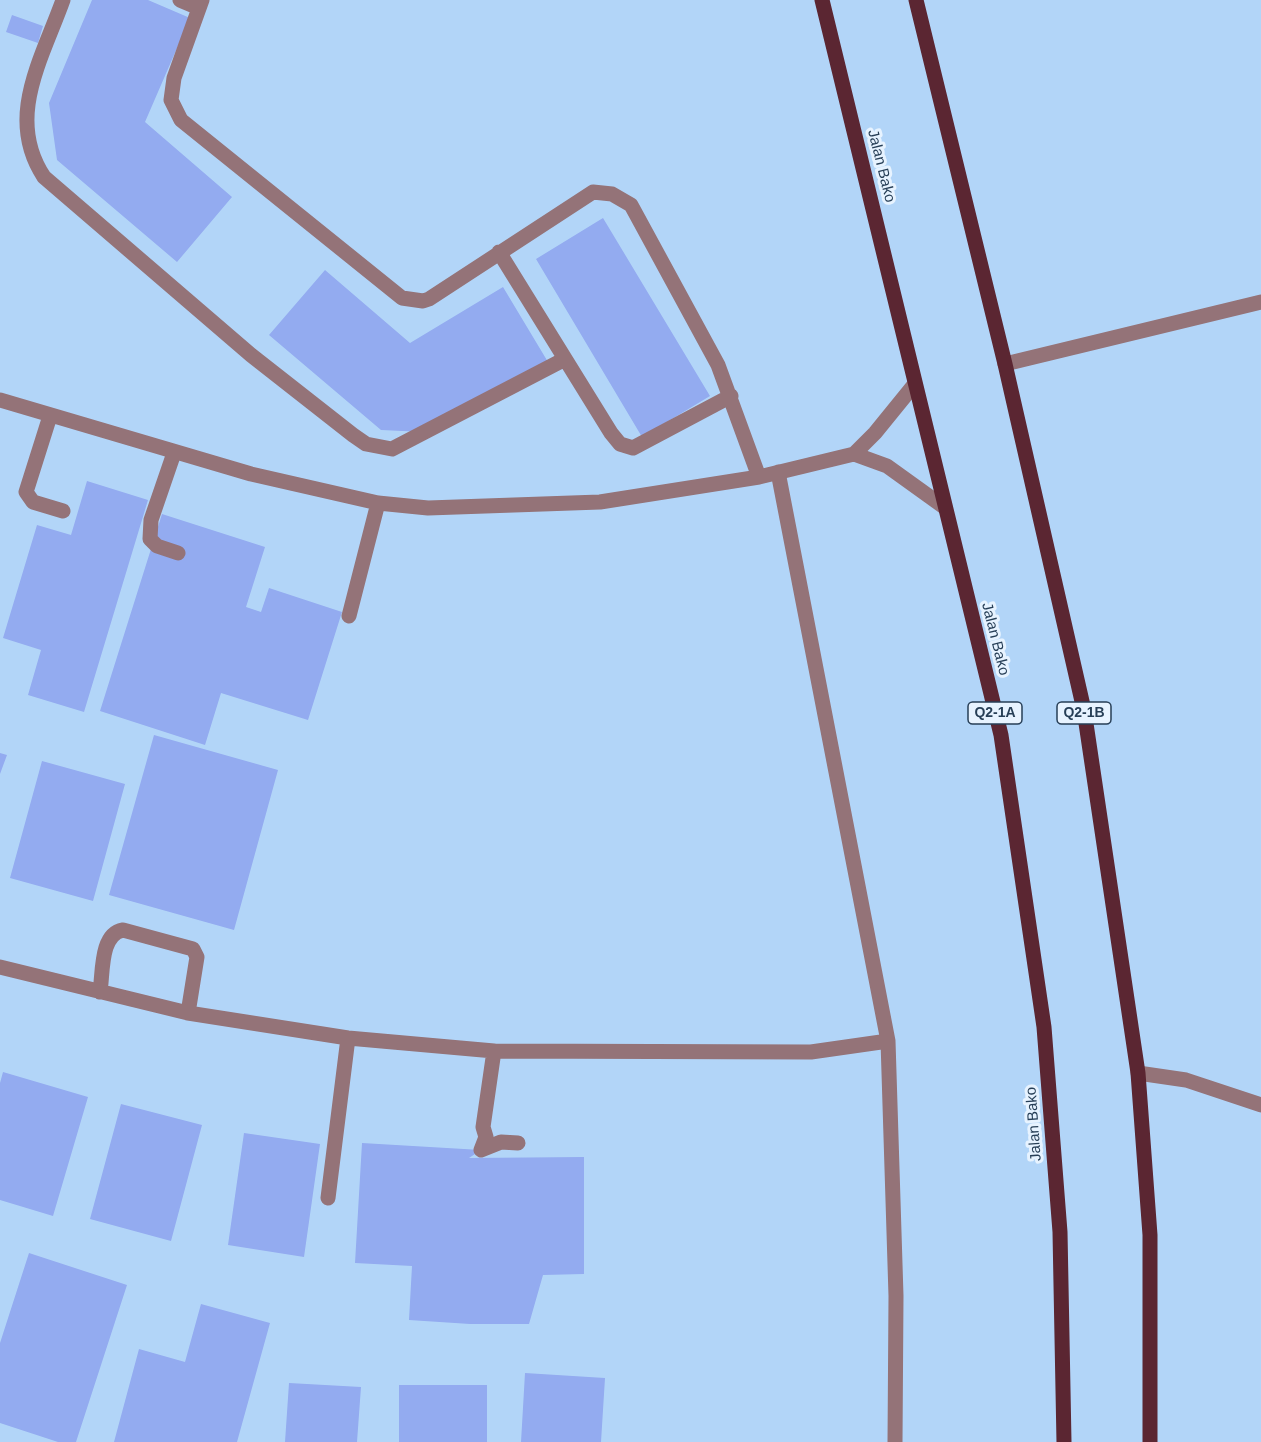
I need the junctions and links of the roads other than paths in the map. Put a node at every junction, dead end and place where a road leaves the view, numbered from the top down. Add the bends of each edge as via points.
1 (63, 0) edge
2 (180, 0) edge
3 (822, 0) edge
4 (916, 0) edge
5 (200, 4) edge
6 (499, 252) junction
7 (1261, 302) edge
8 (565, 359) junction
9 (1005, 364) junction
10 (914, 385) junction
11 (731, 396) junction
12 (0, 400) edge
13 (50, 416) junction
14 (174, 453) junction
15 (854, 454) junction
16 (778, 472) junction
17 (759, 477) junction
18 (378, 503) junction
19 (944, 507) junction
20 (63, 511) dead end
21 (178, 553) dead end
22 (349, 616) dead end
23 (0, 967) edge
24 (100, 992) junction
25 (188, 1014) junction
26 (348, 1038) junction
27 (888, 1041) junction
28 (494, 1050) junction
29 (1138, 1073) junction
30 (1261, 1105) edge
31 (518, 1143) dead end
32 (328, 1198) dead end
33 (895, 1442) edge
34 (1064, 1442) edge
35 (1150, 1442) edge

1 - 8 street via 26,104 31,153 44,177 251,355 360,440 392,449
2 - 5 street
3 - 10 main road, Jalan Bako / Q2-1A
4 - 9 main road, Q2-1B
5 - 6 street via 174,78 171,100 181,120 402,298 423,301
6 - 8 street
6 - 11 street via 593,192 602,191 623,199 638,216
7 - 9 street
8 - 11 street via 611,433 620,444 633,447
9 - 29 main road, Q2-1B via 1084,710
10 - 15 street
10 - 19 main road, Jalan Bako / Q2-1A
11 - 17 street
12 - 13 street
13 - 14 street
13 - 20 street via 26,492 33,502
14 - 18 street
14 - 21 street via 151,520 150,539 157,546
15 - 16 street
15 - 19 street via 888,466
16 - 17 street
16 - 27 street
17 - 18 street via 600,502 428,508
18 - 22 street
19 - 34 main road, Jalan Bako / Q2-1A via 1001,735 1044,1026 1060,1232
23 - 24 street
24 - 25 street
24 - 25 street via 107,941 114,932 123,930 193,949 197,957
25 - 26 street
26 - 28 street
26 - 32 street
27 - 28 street via 812,1052
27 - 33 street via 896,1296
28 - 31 street via 483,1127 486,1137 481,1150 501,1142
29 - 30 street via 1186,1080
29 - 35 main road, Q2-1B via 1150,1235

